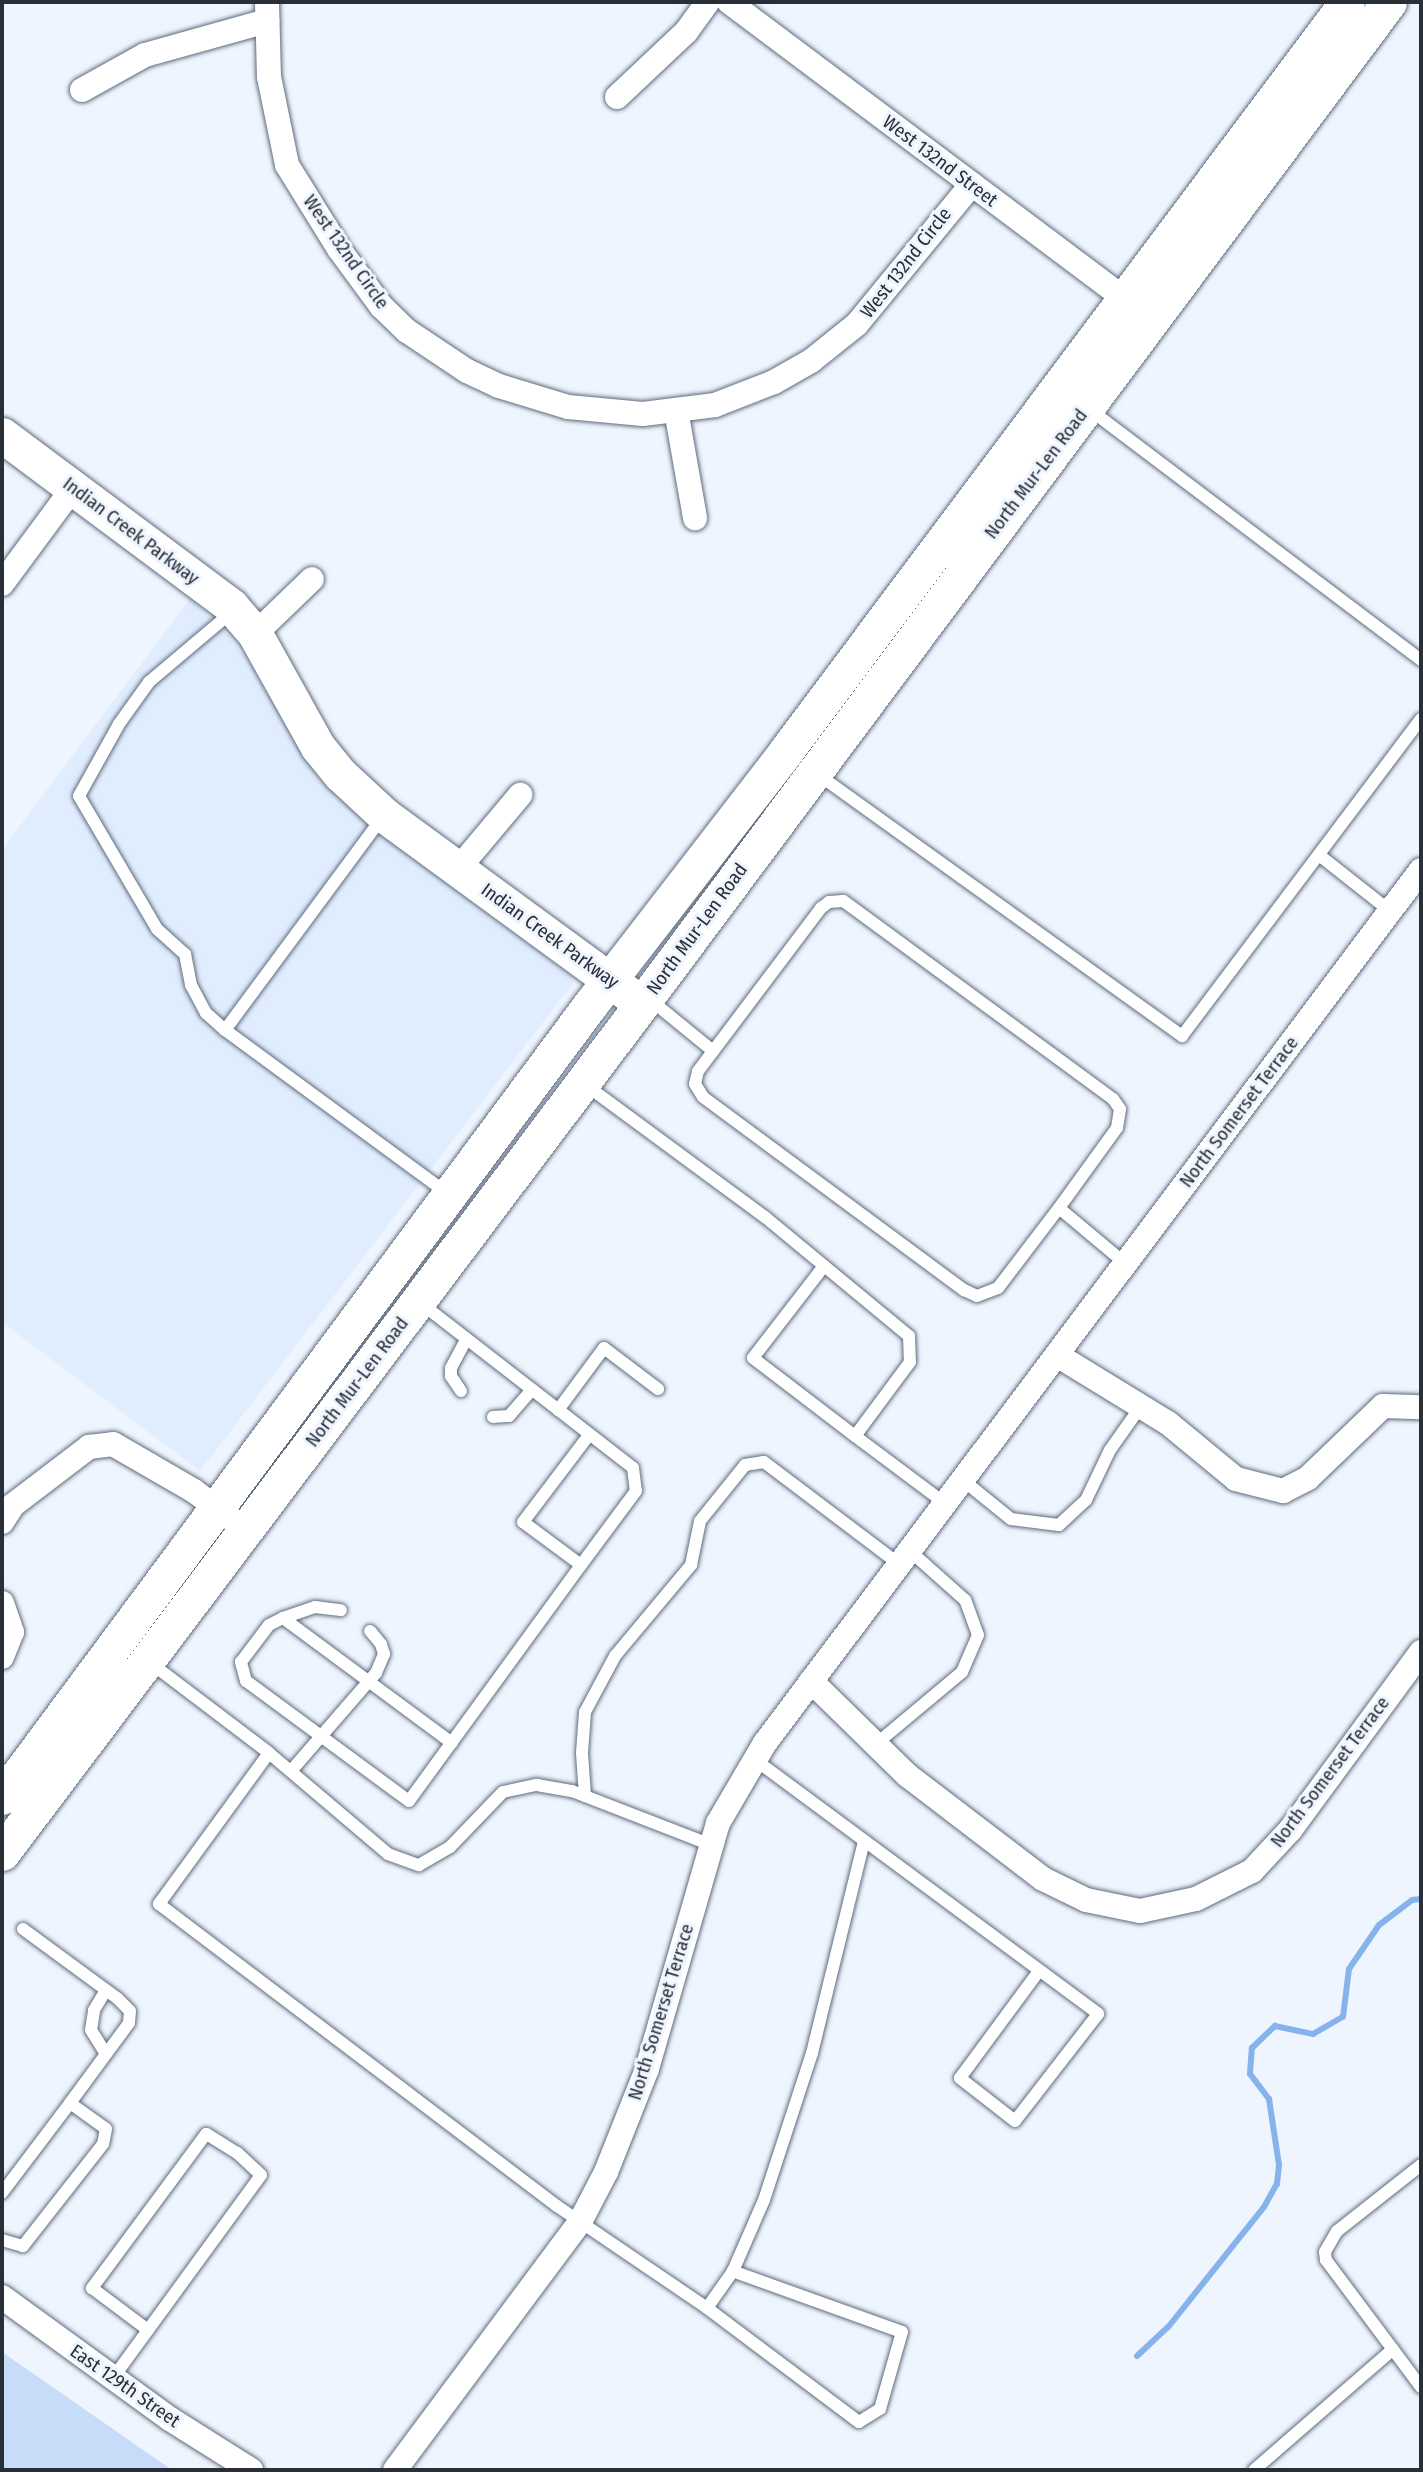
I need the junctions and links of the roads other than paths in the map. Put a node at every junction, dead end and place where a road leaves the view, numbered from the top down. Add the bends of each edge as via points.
1 (708, 2) edge
2 (729, 2) edge
3 (1347, 2) edge
4 (1389, 2) edge
5 (267, 12) edge
6 (82, 90) dead end
7 (617, 97) dead end
8 (972, 184) junction
9 (1124, 298) junction
10 (1152, 319) junction
11 (1086, 407) junction
12 (676, 410) junction
13 (2, 435) edge
14 (73, 488) junction
15 (695, 518) dead end
16 (312, 579) dead end
17 (2, 584) edge
18 (245, 622) junction
19 (1421, 660) edge
20 (1421, 719) edge
21 (813, 771) junction
22 (520, 795) dead end
23 (384, 814) junction
24 (1319, 855) junction
25 (458, 869) junction
26 (1421, 870) edge
27 (1390, 911) junction
28 (610, 979) junction
29 (644, 1000) junction
30 (225, 1030) junction
31 (713, 1051) junction
32 (582, 1083) junction
33 (450, 1195) junction
34 (1059, 1208) junction
35 (1126, 1264) junction
36 (824, 1266) junction
37 (418, 1301) junction
38 (467, 1340) junction
39 (1058, 1355) junction
40 (659, 1389) dead end
41 (532, 1390) junction
42 (461, 1391) dead end
43 (1141, 1406) junction
44 (1421, 1407) edge
45 (558, 1410) junction
46 (493, 1417) dead end
47 (589, 1435) junction
48 (855, 1436) junction
49 (964, 1481) junction
50 (946, 1504) junction
51 (5, 1509) edge
52 (231, 1519) junction
53 (905, 1558) junction
54 (582, 1565) junction
55 (2, 1603) edge
56 (341, 1610) dead end
57 (283, 1618) junction
58 (370, 1631) dead end
59 (133, 1650) junction
60 (1421, 1652) edge
61 (2, 1657) edge
62 (369, 1681) junction
63 (811, 1681) junction
64 (321, 1736) junction
65 (452, 1743) junction
66 (876, 1744) junction
67 (270, 1753) junction
68 (754, 1759) junction
69 (291, 1771) junction
70 (585, 1796) junction
71 (2, 1797) edge
72 (864, 1842) junction
73 (710, 1845) junction
74 (2, 1853) edge
75 (23, 1928) dead end
76 (1039, 1970) junction
77 (106, 1990) junction
78 (106, 2054) junction
79 (70, 2104) junction
80 (1421, 2165) edge
81 (2, 2193) edge
82 (580, 2222) junction
83 (2, 2240) edge
84 (733, 2271) junction
85 (2, 2297) edge
86 (707, 2308) junction
87 (148, 2330) junction
88 (1393, 2349) junction
89 (113, 2378) junction
90 (1421, 2387) edge
91 (251, 2470) edge
92 (396, 2470) edge
93 (1254, 2470) edge

1 - 7 street via 685,32
2 - 8 street, West 132nd Street
3 - 9 main road, North Mur-Len Road
4 - 10 main road, North Mur-Len Road
5 - 6 street via 145,55
5 - 12 street, West 132nd Circle via 269,77 287,164 339,249 381,306 407,331 467,371 534,398 604,412
8 - 9 street, West 132nd Street
8 - 12 street, West 132nd Circle via 876,305 835,344 744,396
9 - 10 street, West 132nd Street
9 - 28 main road, North Mur-Len Road
10 - 11 main road, North Mur-Len Road
11 - 19 lane
11 - 21 main road, North Mur-Len Road
12 - 15 street
13 - 14 main road, Indian Creek Parkway
14 - 17 street
14 - 18 main road, Indian Creek Parkway
16 - 18 street
18 - 23 main road, Indian Creek Parkway via 318,747
18 - 30 lane via 149,682 119,724 79,796 157,929 185,954 191,985 206,1013
20 - 24 lane
21 - 24 lane via 1182,1036
21 - 29 main road, North Mur-Len Road
22 - 25 street
23 - 25 main road, Indian Creek Parkway
23 - 30 lane
24 - 27 lane
25 - 28 main road, Indian Creek Parkway
26 - 27 street, North Somerset Terrace
27 - 35 street, North Somerset Terrace
28 - 29 main road, Indian Creek Parkway
28 - 33 main road, North Mur-Len Road
29 - 31 lane
29 - 32 main road, North Mur-Len Road
30 - 33 lane
31 - 34 lane via 698,1071 695,1084 703,1097 977,1296 998,1288
31 - 34 lane via 821,908 843,901 1102,1090 1120,1109 1117,1128
32 - 36 lane
32 - 37 main road, North Mur-Len Road
33 - 52 main road, North Mur-Len Road
34 - 35 lane
35 - 39 street, North Somerset Terrace
36 - 48 lane via 909,1336 910,1362
36 - 48 lane via 753,1358
37 - 38 lane
37 - 52 main road, North Mur-Len Road
38 - 41 lane
38 - 42 lane via 451,1368 451,1377
39 - 43 street
39 - 49 street, North Somerset Terrace
40 - 45 lane via 604,1348
41 - 45 lane
41 - 46 lane via 509,1416
43 - 44 street via 1236,1479 1283,1491 1308,1478 1383,1406
43 - 49 lane via 1110,1450 1086,1500 1059,1525 1011,1519
45 - 47 lane
47 - 54 lane via 633,1468 636,1490
47 - 54 lane via 523,1522
48 - 50 lane
49 - 50 street, North Somerset Terrace
50 - 53 street, North Somerset Terrace
51 - 52 street via 89,1447 113,1444 153,1465
52 - 59 main road, North Mur-Len Road
53 - 63 street, North Somerset Terrace
53 - 66 lane via 965,1600 978,1635 962,1672
53 - 70 lane via 764,1462 745,1465 700,1521 691,1565 615,1656 585,1712
54 - 65 lane
55 - 61 street via 12,1632
56 - 57 lane via 314,1607
57 - 62 lane
57 - 64 lane via 269,1625 241,1662 246,1681
58 - 62 lane via 384,1654
59 - 67 lane
59 - 71 main road, North Mur-Len Road
59 - 74 main road, North Mur-Len Road
60 - 66 street, North Somerset Terrace via 1291,1829 1252,1871 1196,1899 1140,1911 1086,1900 1044,1879 907,1775
62 - 64 lane
62 - 65 lane
63 - 66 street, North Somerset Terrace
63 - 68 street, North Somerset Terrace
64 - 65 lane via 409,1801
64 - 69 lane
67 - 69 lane
67 - 82 lane via 159,1904
68 - 72 lane
68 - 73 street, North Somerset Terrace
69 - 70 lane via 388,1854 419,1865 450,1847 503,1793 537,1785
70 - 73 lane
72 - 76 lane
72 - 84 lane via 813,2053 764,2200
73 - 82 street, North Somerset Terrace via 647,2069 606,2172
75 - 77 lane
76 - 76 lane via 960,2077 1015,2121 1098,2014
77 - 78 lane via 94,2010 91,2030
77 - 78 lane via 130,2011 129,2023
78 - 79 lane
79 - 81 lane
79 - 83 lane via 106,2129 103,2144 23,2246
80 - 88 lane via 1337,2231 1325,2252
82 - 86 lane
82 - 92 street, North Somerset Terrace
84 - 86 lane
84 - 86 lane via 902,2332 880,2409 859,2422
85 - 89 street, East 129th Street
87 - 87 lane via 261,2175 206,2134 92,2288
87 - 89 lane
88 - 90 lane
88 - 93 lane
89 - 91 street, East 129th Street

